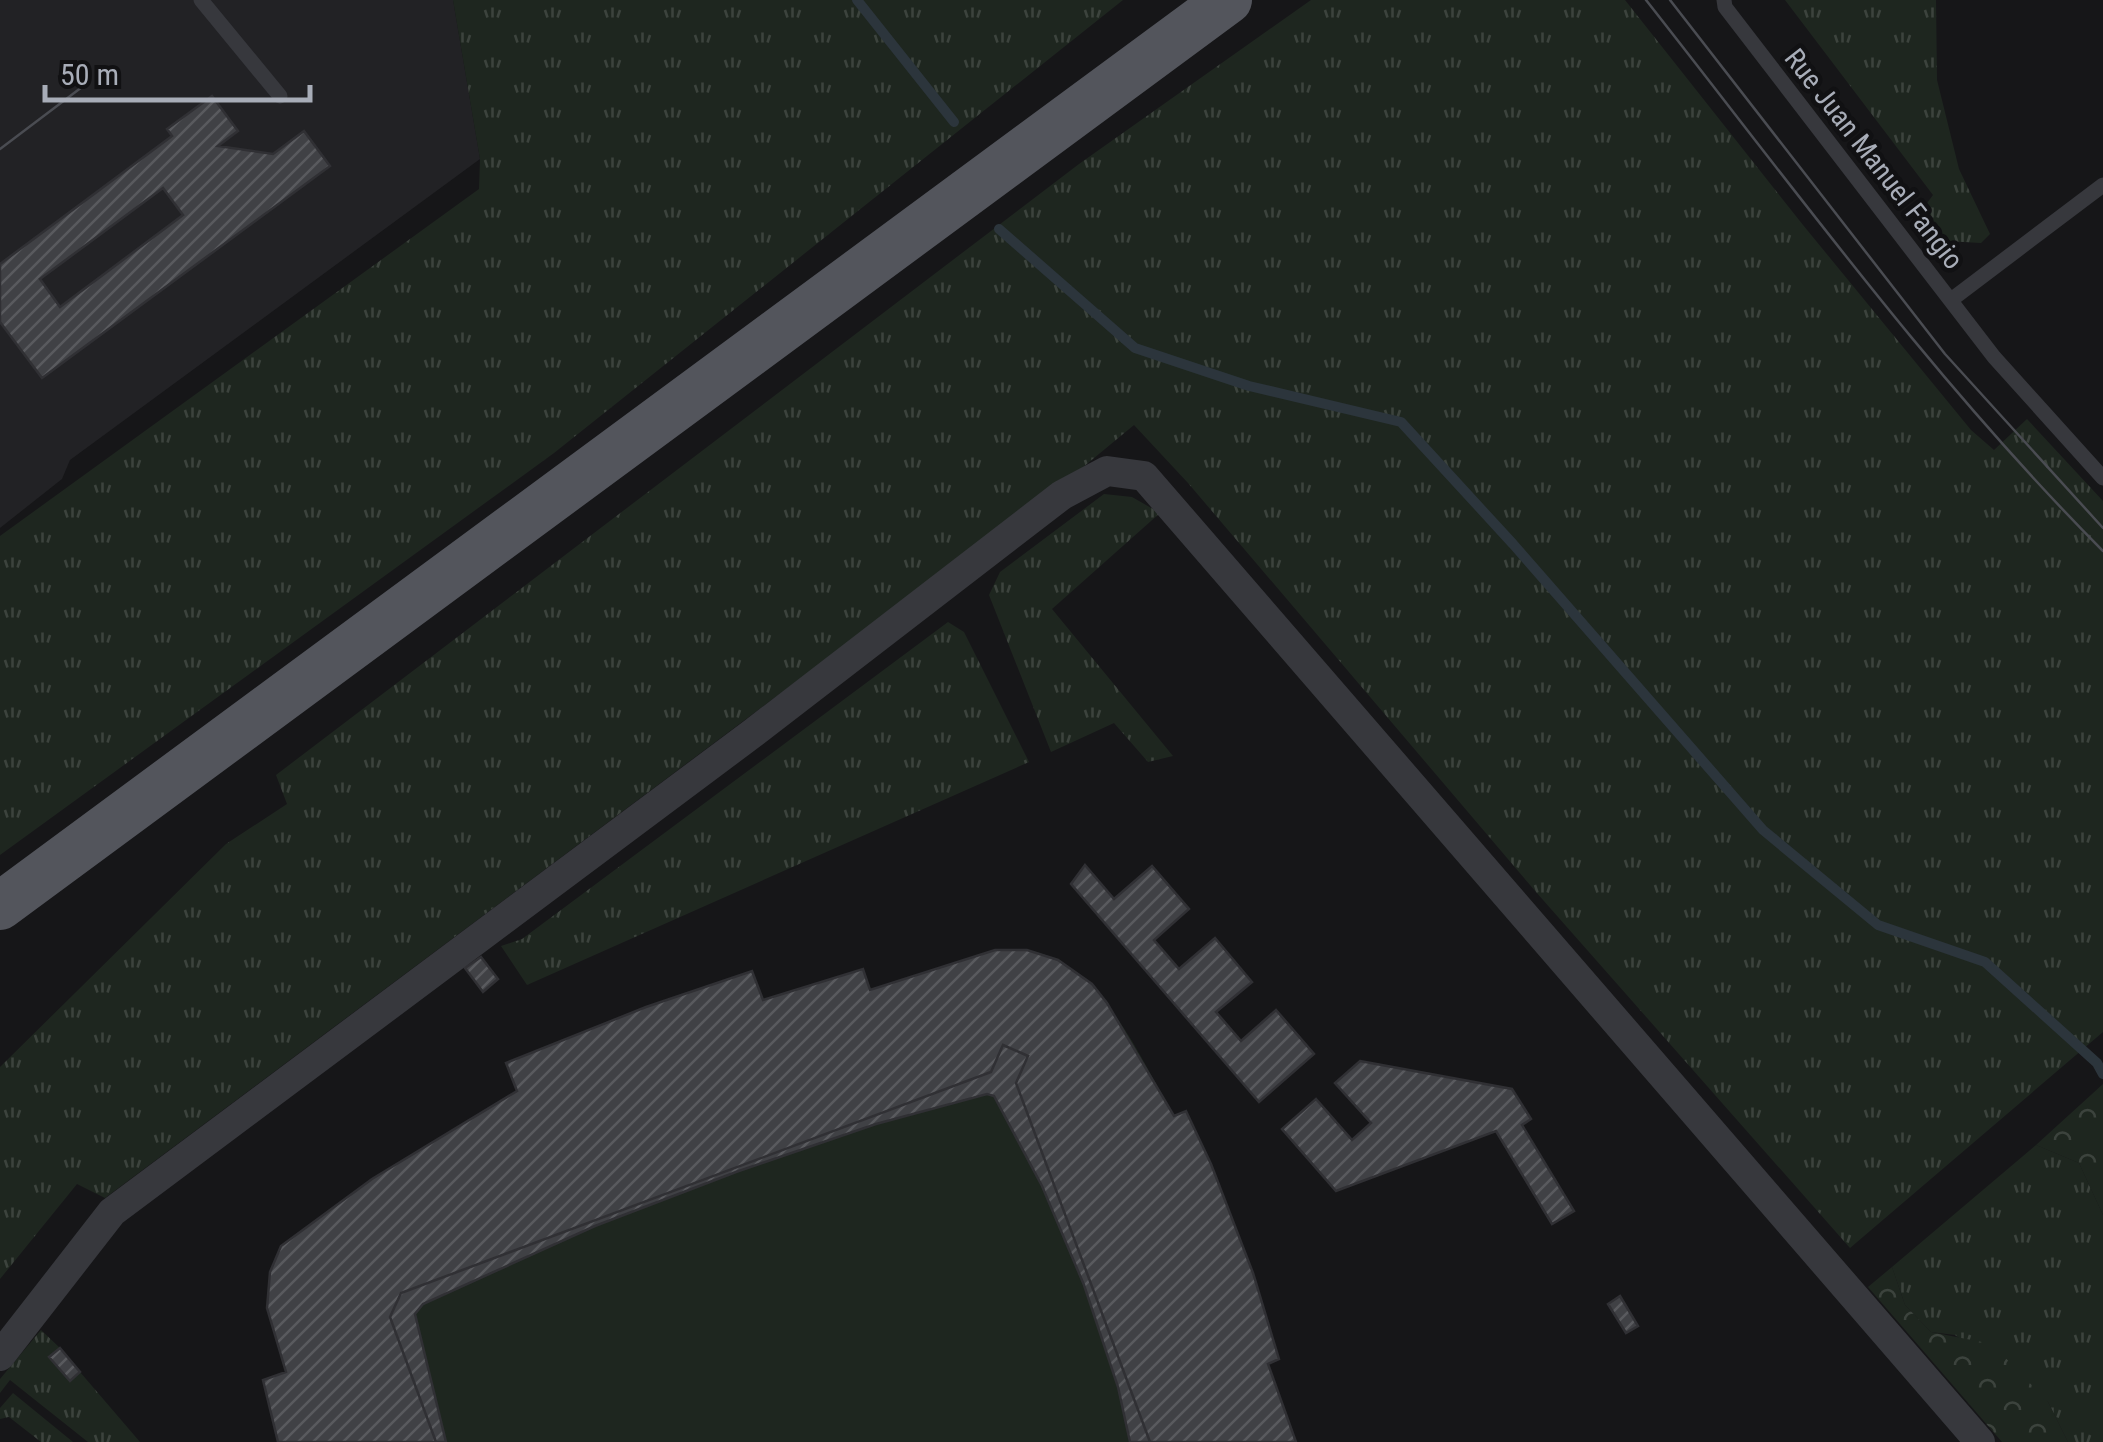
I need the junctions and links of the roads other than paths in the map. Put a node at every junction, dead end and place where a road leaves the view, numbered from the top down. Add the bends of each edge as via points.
1 (201, 0) edge
2 (1228, 0) edge
3 (1724, 0) edge
4 (280, 96) dead end
5 (2103, 185) edge
6 (1950, 300) junction
7 (2103, 478) edge
8 (0, 906) edge
9 (0, 1356) edge
10 (1980, 1442) edge

1 - 4 lane
2 - 8 main road
3 - 6 lane, Rue Juan Manuel Fangio
5 - 6 lane, Rue Juan Manuel Fangio
6 - 7 lane, Rue Juan Manuel Fangio
9 - 10 street via 112,1212 1062,495 1107,471 1144,476

